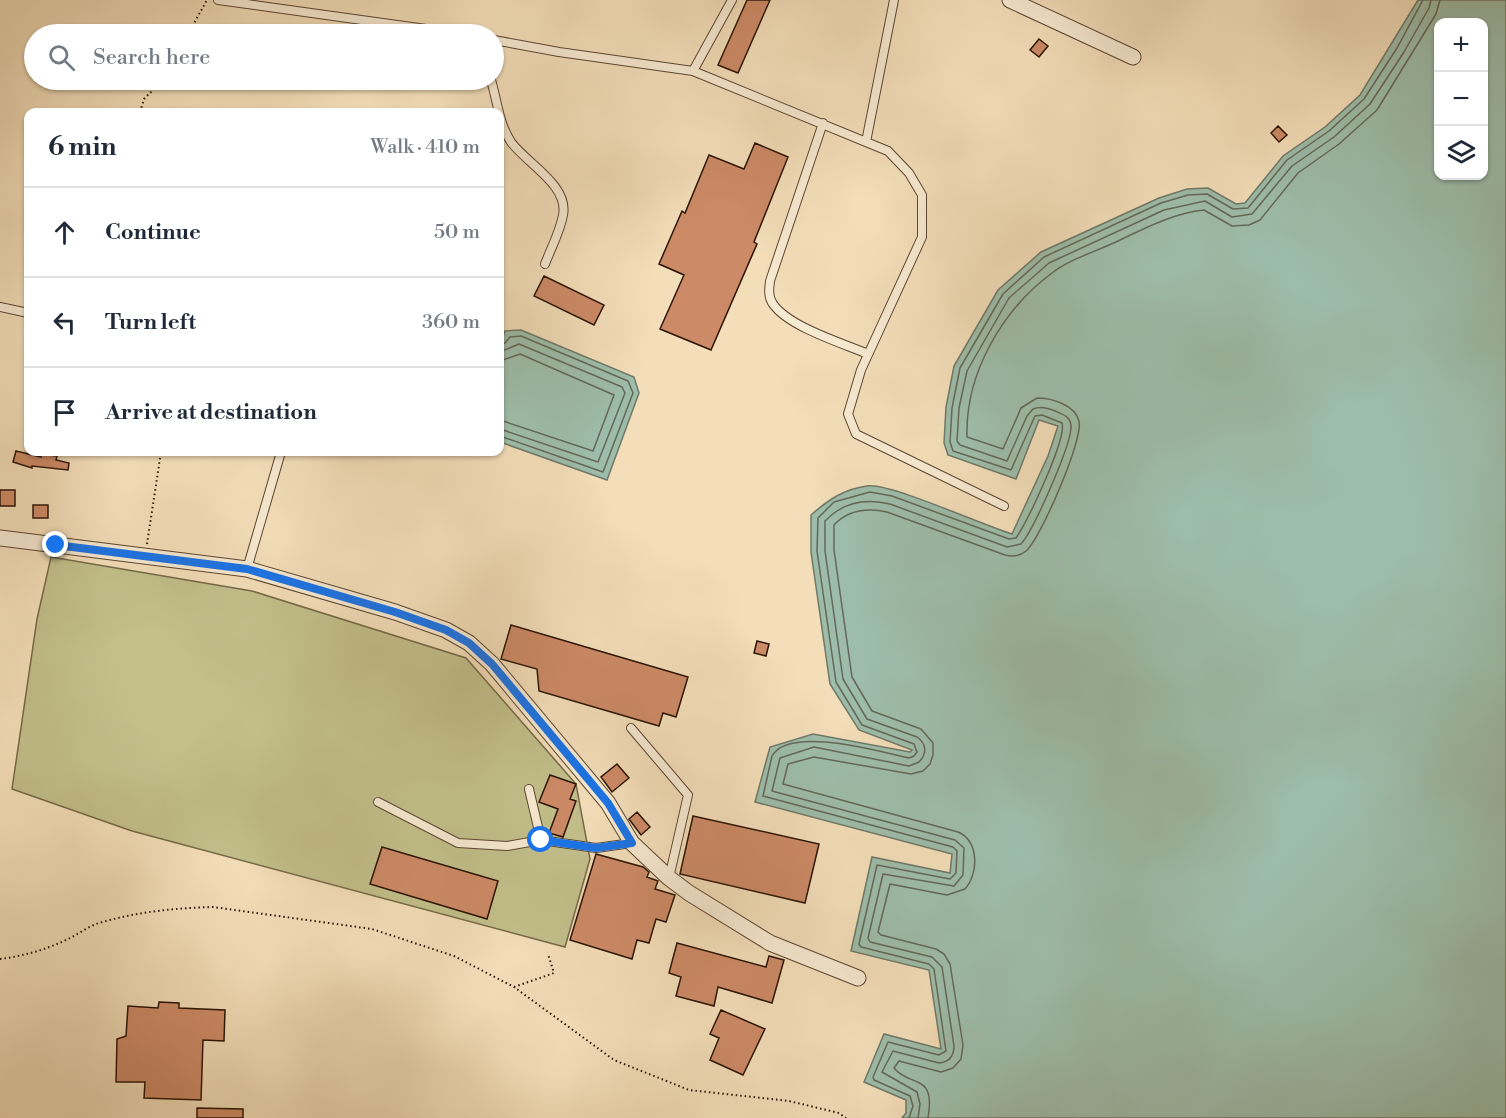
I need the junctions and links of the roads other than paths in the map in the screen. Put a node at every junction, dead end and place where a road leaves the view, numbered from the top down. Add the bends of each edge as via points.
1 (218, 0) edge
2 (732, 0) edge
3 (894, 0) edge
4 (1010, 0) edge
5 (390, 24) edge
6 (504, 42) edge
7 (1133, 57) dead end
8 (693, 71) junction
9 (493, 90) edge
10 (498, 108) edge
11 (823, 123) junction
12 (504, 128) edge
13 (866, 142) junction
14 (545, 264) dead end
15 (0, 307) edge
16 (24, 312) edge
17 (868, 354) junction
18 (280, 456) edge
19 (1004, 506) dead end
20 (0, 537) edge
21 (247, 569) junction
22 (631, 728) dead end
23 (529, 789) dead end
24 (378, 802) dead end
25 (541, 840) junction
26 (632, 843) junction
27 (669, 878) junction
28 (858, 978) dead end

1 - 5 lane
2 - 8 lane
3 - 13 lane
4 - 7 street
6 - 8 lane
8 - 11 lane
9 - 10 lane
11 - 13 lane
11 - 17 lane via 769,293 774,306 800,325
12 - 14 lane via 510,140 555,188 564,207
13 - 17 lane via 888,151 909,173 922,195 922,237
15 - 16 lane
17 - 19 lane via 848,414 856,434
18 - 21 lane
20 - 21 street
21 - 26 street via 395,612 446,630 469,643 492,664 608,803
22 - 27 lane via 688,795
23 - 25 lane
24 - 25 lane via 458,843 507,846
25 - 26 lane via 596,848
26 - 27 street
27 - 28 street via 770,943

